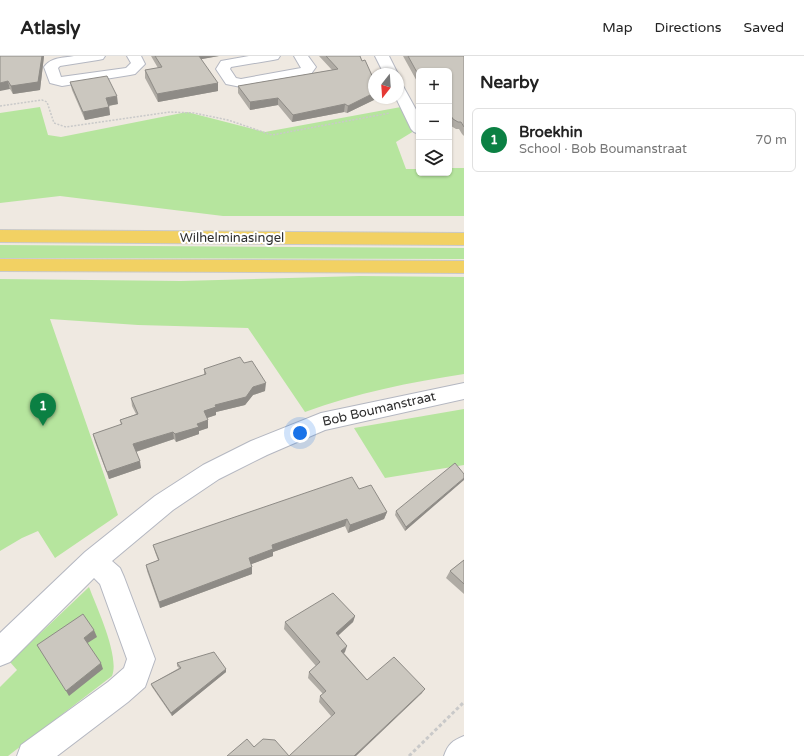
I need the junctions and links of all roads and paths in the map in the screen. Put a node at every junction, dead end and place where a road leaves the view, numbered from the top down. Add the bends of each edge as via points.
1 (98, 56) edge
2 (134, 56) edge
3 (273, 56) edge
4 (301, 56) edge
5 (382, 56) edge
6 (388, 68) edge
7 (404, 100) edge
8 (0, 106) edge
9 (409, 110) junction
10 (416, 123) edge
11 (0, 236) edge
12 (464, 239) edge
13 (0, 265) edge
14 (464, 268) edge
15 (464, 391) edge
16 (94, 560) junction
17 (0, 652) edge
18 (464, 702) edge
19 (464, 751) edge
20 (32, 756) edge
21 (409, 756) edge
22 (459, 756) edge

1 - 2 street via 56,63 51,67 55,80 62,82 130,71 138,64
3 - 4 street via 226,64 223,69 231,81 241,83 306,71 309,67
5 - 6 street
7 - 9 street
8 - 9 path via 42,100 47,102 54,123 66,127 170,112 194,113 228,120 272,135
9 - 10 street
11 - 12 main road, Wilhelminasingel
13 - 14 main road
15 - 16 street, Bob Boumanstraat via 321,422 259,448 211,472 164,503
16 - 17 street, Bob Boumanstraat
16 - 20 street via 111,577 141,659 135,677
18 - 21 path
19 - 22 street

